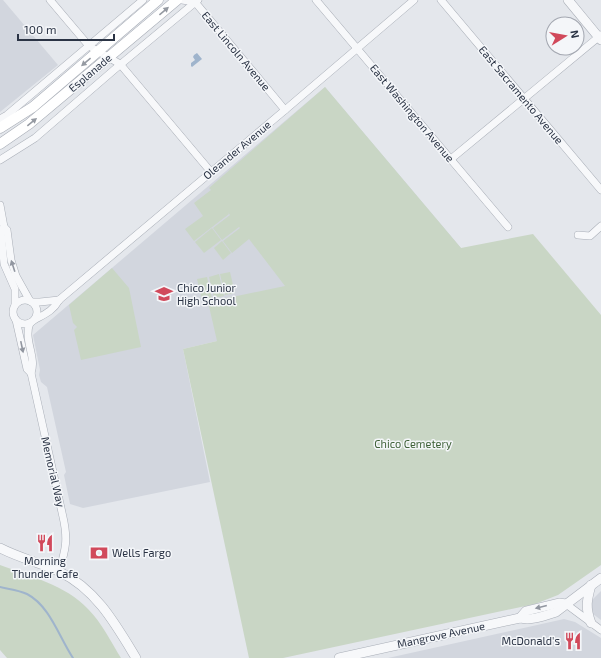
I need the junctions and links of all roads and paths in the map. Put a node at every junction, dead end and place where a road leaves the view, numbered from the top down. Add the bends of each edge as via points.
1 (50, 0) edge
2 (143, 0) edge
3 (158, 0) edge
4 (177, 0) edge
5 (182, 0) edge
6 (316, 0) edge
7 (414, 0) edge
8 (441, 0) edge
9 (568, 0) edge
10 (196, 1) edge
11 (600, 37) edge
12 (94, 48) junction
13 (357, 49) junction
14 (109, 57) junction
15 (120, 64) junction
16 (524, 98) junction
17 (285, 110) junction
18 (0, 119) edge
19 (0, 128) edge
20 (0, 144) edge
21 (451, 159) junction
22 (0, 160) edge
23 (211, 172) junction
24 (601, 190) edge
25 (0, 205) edge
26 (601, 226) edge
27 (4, 227) junction
28 (508, 227) dead end
29 (578, 235) dead end
30 (4, 274) edge
31 (59, 300) junction
32 (31, 301) junction
33 (15, 304) junction
34 (16, 320) junction
35 (32, 321) junction
36 (31, 373) junction
37 (1, 549) edge
38 (59, 571) junction
39 (601, 578) edge
40 (591, 585) junction
41 (566, 604) junction
42 (591, 623) junction
43 (601, 630) edge
44 (136, 658) edge
45 (338, 658) edge

1 - 12 street
2 - 12 street
3 - 12 main road, Esplanade
14 -> 4 main road, Esplanade
5 - 10 street, East Lincoln Avenue
6 - 13 street, East Washington Avenue
7 - 13 street, Oleander Avenue
8 - 16 street, East Sacramento Avenue
9 - 11 street
10 - 15 street
10 - 17 street, East Lincoln Avenue
11 - 16 street
12 - 14 street
12 - 18 street
12 -> 19 main road, Esplanade via 33,106
13 - 17 street, Oleander Avenue
13 - 21 street, East Washington Avenue
14 - 15 street
20 -> 14 main road, Esplanade via 30,124
15 - 22 street via 35,138
15 - 23 street
16 - 21 street
16 - 24 street, East Sacramento Avenue
17 - 23 street, Oleander Avenue
21 - 28 street, East Washington Avenue
23 - 31 street, Oleander Avenue
25 - 27 street
26 - 29 street via 590,236
27 - 30 street via 1,231
32 -> 27 street via 16,276 7,230
30 - 33 street via 15,289
31 - 32 street
31 - 35 street, Oleander Avenue via 50,312
32 - 33 street via 23,300
32 - 35 street via 37,312
33 - 34 street via 13,311
34 - 35 street via 25,324
34 -> 36 street, Memorial Way via 27,369
35 - 36 street, Memorial Way via 27,335 33,368
36 - 38 street, Memorial Way via 65,526 66,546
37 - 38 street
38 - 44 street via 77,582 101,604
39 - 40 street
40 - 41 street
40 - 42 street via 586,604
41 - 42 street
41 - 45 street, Mangrove Avenue via 559,603 526,611 520,618
42 - 43 street

